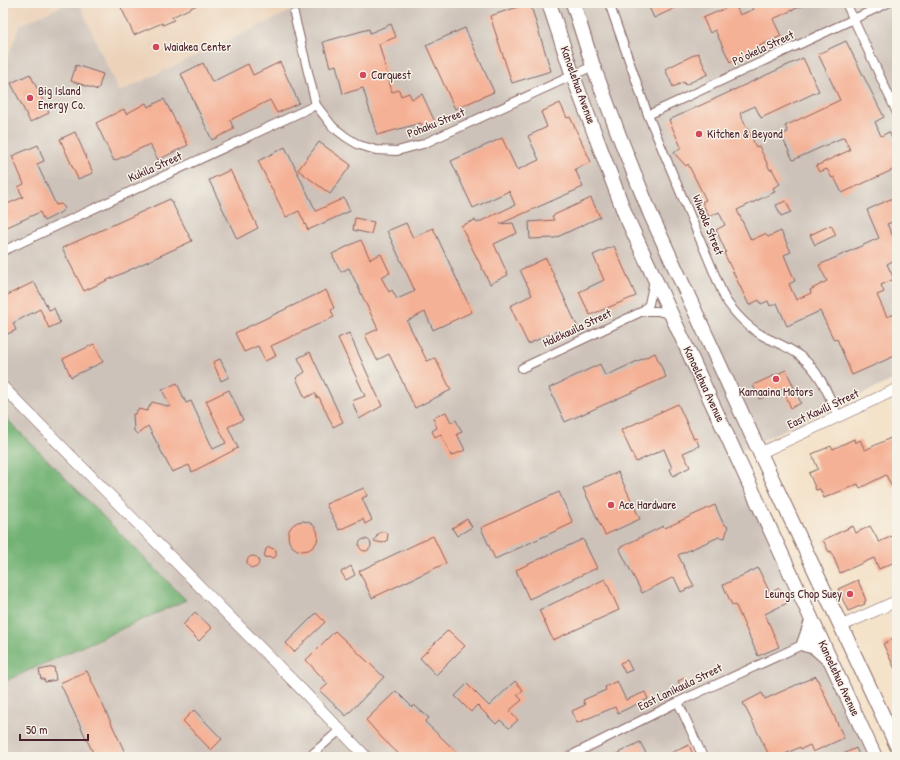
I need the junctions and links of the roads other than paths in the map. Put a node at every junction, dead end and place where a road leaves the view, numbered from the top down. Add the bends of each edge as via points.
1 (549, 3) edge
2 (573, 3) edge
3 (609, 3) edge
4 (846, 3) edge
5 (888, 3) edge
6 (294, 14) dead end
7 (853, 19) junction
8 (593, 66) junction
9 (573, 76) junction
10 (316, 105) junction
11 (897, 113) edge
12 (648, 115) junction
13 (3, 251) edge
14 (655, 279) junction
15 (643, 311) junction
16 (672, 315) junction
17 (522, 368) dead end
18 (3, 387) edge
19 (897, 389) edge
20 (838, 416) junction
21 (728, 436) junction
22 (760, 453) junction
23 (750, 484) junction
24 (897, 601) edge
25 (812, 621) junction
26 (841, 626) junction
27 (804, 644) junction
28 (832, 665) junction
29 (678, 702) junction
30 (340, 730) junction
31 (897, 746) edge
32 (309, 757) edge
33 (366, 757) edge
34 (568, 757) edge
35 (703, 757) edge
36 (875, 757) edge

1 - 9 highway, Kanoelehua Avenue
2 - 8 highway, Kanoelehua Avenue
3 - 12 street, Wiwoole Street
4 - 7 street
5 - 7 street, Po‘okela Street
6 - 10 street, Pohaku Street
7 - 11 street
7 - 12 street, Po‘okela Street
8 - 9 street, Pohaku Street
8 - 22 highway, Kanoelehua Avenue via 650,212
9 - 10 street, Pohaku Street via 423,144 397,151 376,150 359,145 333,127
9 - 14 highway, Kanoelehua Avenue via 625,214
10 - 13 street, Kukila Street
12 - 20 street, Wiwoole Street via 725,299 732,310 753,330 788,347 812,367 821,379
14 - 15 street via 649,304
14 - 16 highway, Kanoelehua Avenue
15 - 16 street, Halekauila Street via 658,311
15 - 17 street, Halekauila Street
16 - 21 highway, Kanoelehua Avenue
18 - 30 street
19 - 20 street, East Kawili Street
20 - 22 street, East Kawili Street
21 - 22 highway via 747,452
21 - 23 highway, Kanoelehua Avenue
22 - 23 highway via 749,471
22 - 26 highway, Kanoelehua Avenue
23 - 25 highway, Kanoelehua Avenue
24 - 26 street
25 - 27 highway
25 - 28 highway, Kanoelehua Avenue
26 - 31 highway, Kanoelehua Avenue
27 - 28 highway via 822,651
27 - 29 street, East Lanikaula Street
28 - 36 highway, Kanoelehua Avenue
29 - 34 street, East Lanikaula Street
29 - 35 street
30 - 32 street
30 - 33 street

